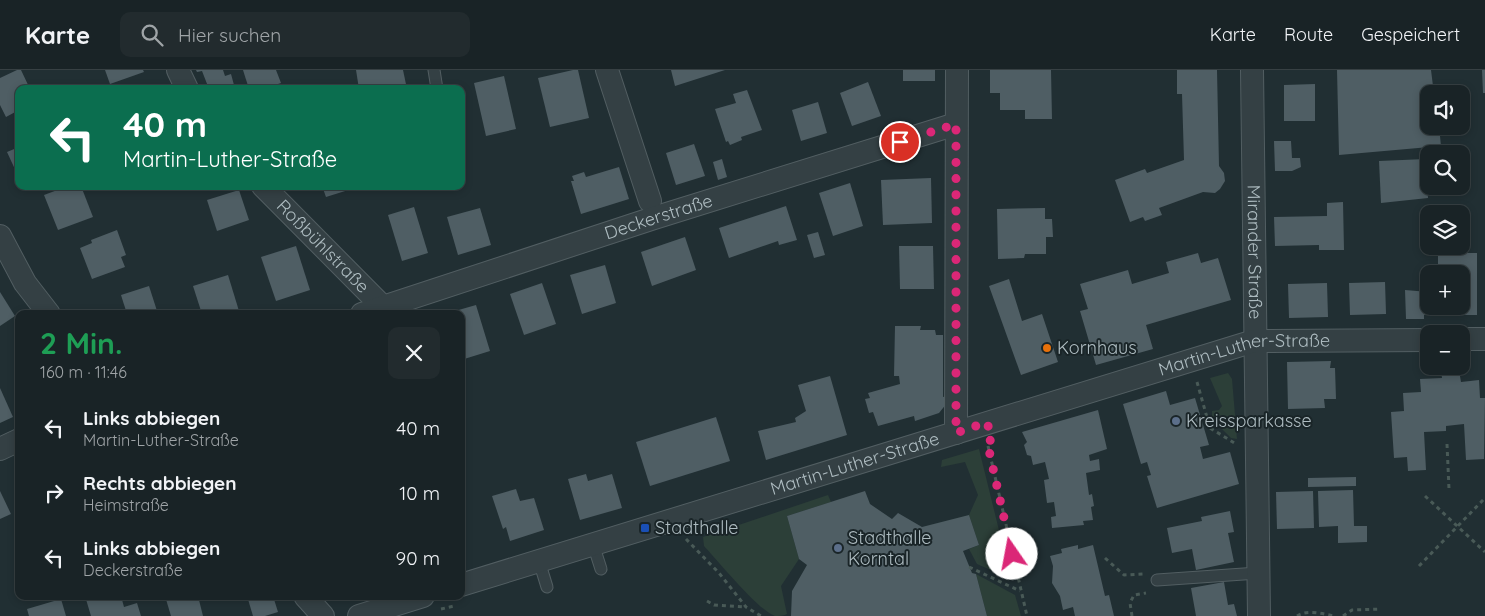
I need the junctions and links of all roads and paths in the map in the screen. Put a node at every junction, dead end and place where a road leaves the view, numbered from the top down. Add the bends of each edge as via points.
1 (178, 70) edge
2 (434, 70) edge
3 (607, 70) edge
4 (957, 70) edge
5 (1252, 70) edge
6 (185, 85) edge
7 (436, 85) edge
8 (956, 124) junction
9 (267, 190) edge
10 (650, 201) dead end
11 (0, 236) edge
12 (46, 310) edge
13 (372, 310) edge
14 (1470, 339) edge
15 (1485, 339) edge
16 (1420, 340) edge
17 (1254, 341) junction
18 (1196, 377) dead end
19 (987, 422) junction
20 (956, 433) junction
21 (15, 442) edge
22 (1447, 444) dead end
23 (0, 449) edge
24 (1256, 456) junction
25 (1449, 489) dead end
26 (1425, 496) dead end
27 (1485, 498) edge
28 (1457, 526) junction
29 (686, 539) dead end
30 (593, 544) junction
31 (1485, 552) edge
32 (1106, 558) dead end
33 (539, 561) junction
34 (1419, 566) dead end
35 (969, 567) dead end
36 (601, 569) dead end
37 (1258, 574) junction
38 (1157, 580) junction
39 (465, 583) edge
40 (547, 587) dead end
41 (1021, 591) junction
42 (309, 600) edge
43 (410, 600) edge
44 (706, 601) dead end
45 (746, 607) junction
46 (1381, 609) dead end
47 (323, 616) edge
48 (358, 616) edge
49 (761, 616) edge
50 (1026, 616) edge
51 (1132, 616) edge
52 (1259, 616) edge
53 (1298, 616) edge
54 (1334, 616) edge
55 (1343, 616) edge

1 - 6 street
2 - 7 lane
3 - 10 street
4 - 8 street
5 - 17 street, Mirander Straße
8 - 13 street, Deckerstraße
8 - 20 street
9 - 13 street, Roßbühlstraße
11 - 12 street via 26,283
14 - 15 street
16 - 17 street, Martin-Luther-Straße
17 - 19 street, Martin-Luther-Straße
17 - 24 street, Mirander Straße
18 - 24 path via 1210,428
19 - 20 street, Martin-Luther-Straße
19 - 41 path via 992,440 987,441
20 - 30 street, Martin-Luther-Straße
21 - 23 street
22 - 25 path
24 - 37 street, Mirander Straße
26 - 28 path
27 - 28 path
28 - 31 path
28 - 34 path
29 - 45 path
30 - 33 street, Martin-Luther-Straße
30 - 36 lane
32 - 38 path via 1124,575 1153,573
33 - 39 street, Martin-Luther-Straße
33 - 40 lane
35 - 41 path
37 - 38 lane
37 - 52 street, Mirander Straße
38 - 51 path via 1157,592 1134,595 1130,603
41 - 50 path
42 - 47 street
43 - 48 street
44 - 45 path via 714,605
45 - 49 path
46 - 55 path via 1352,610
53 - 54 path via 1313,612

